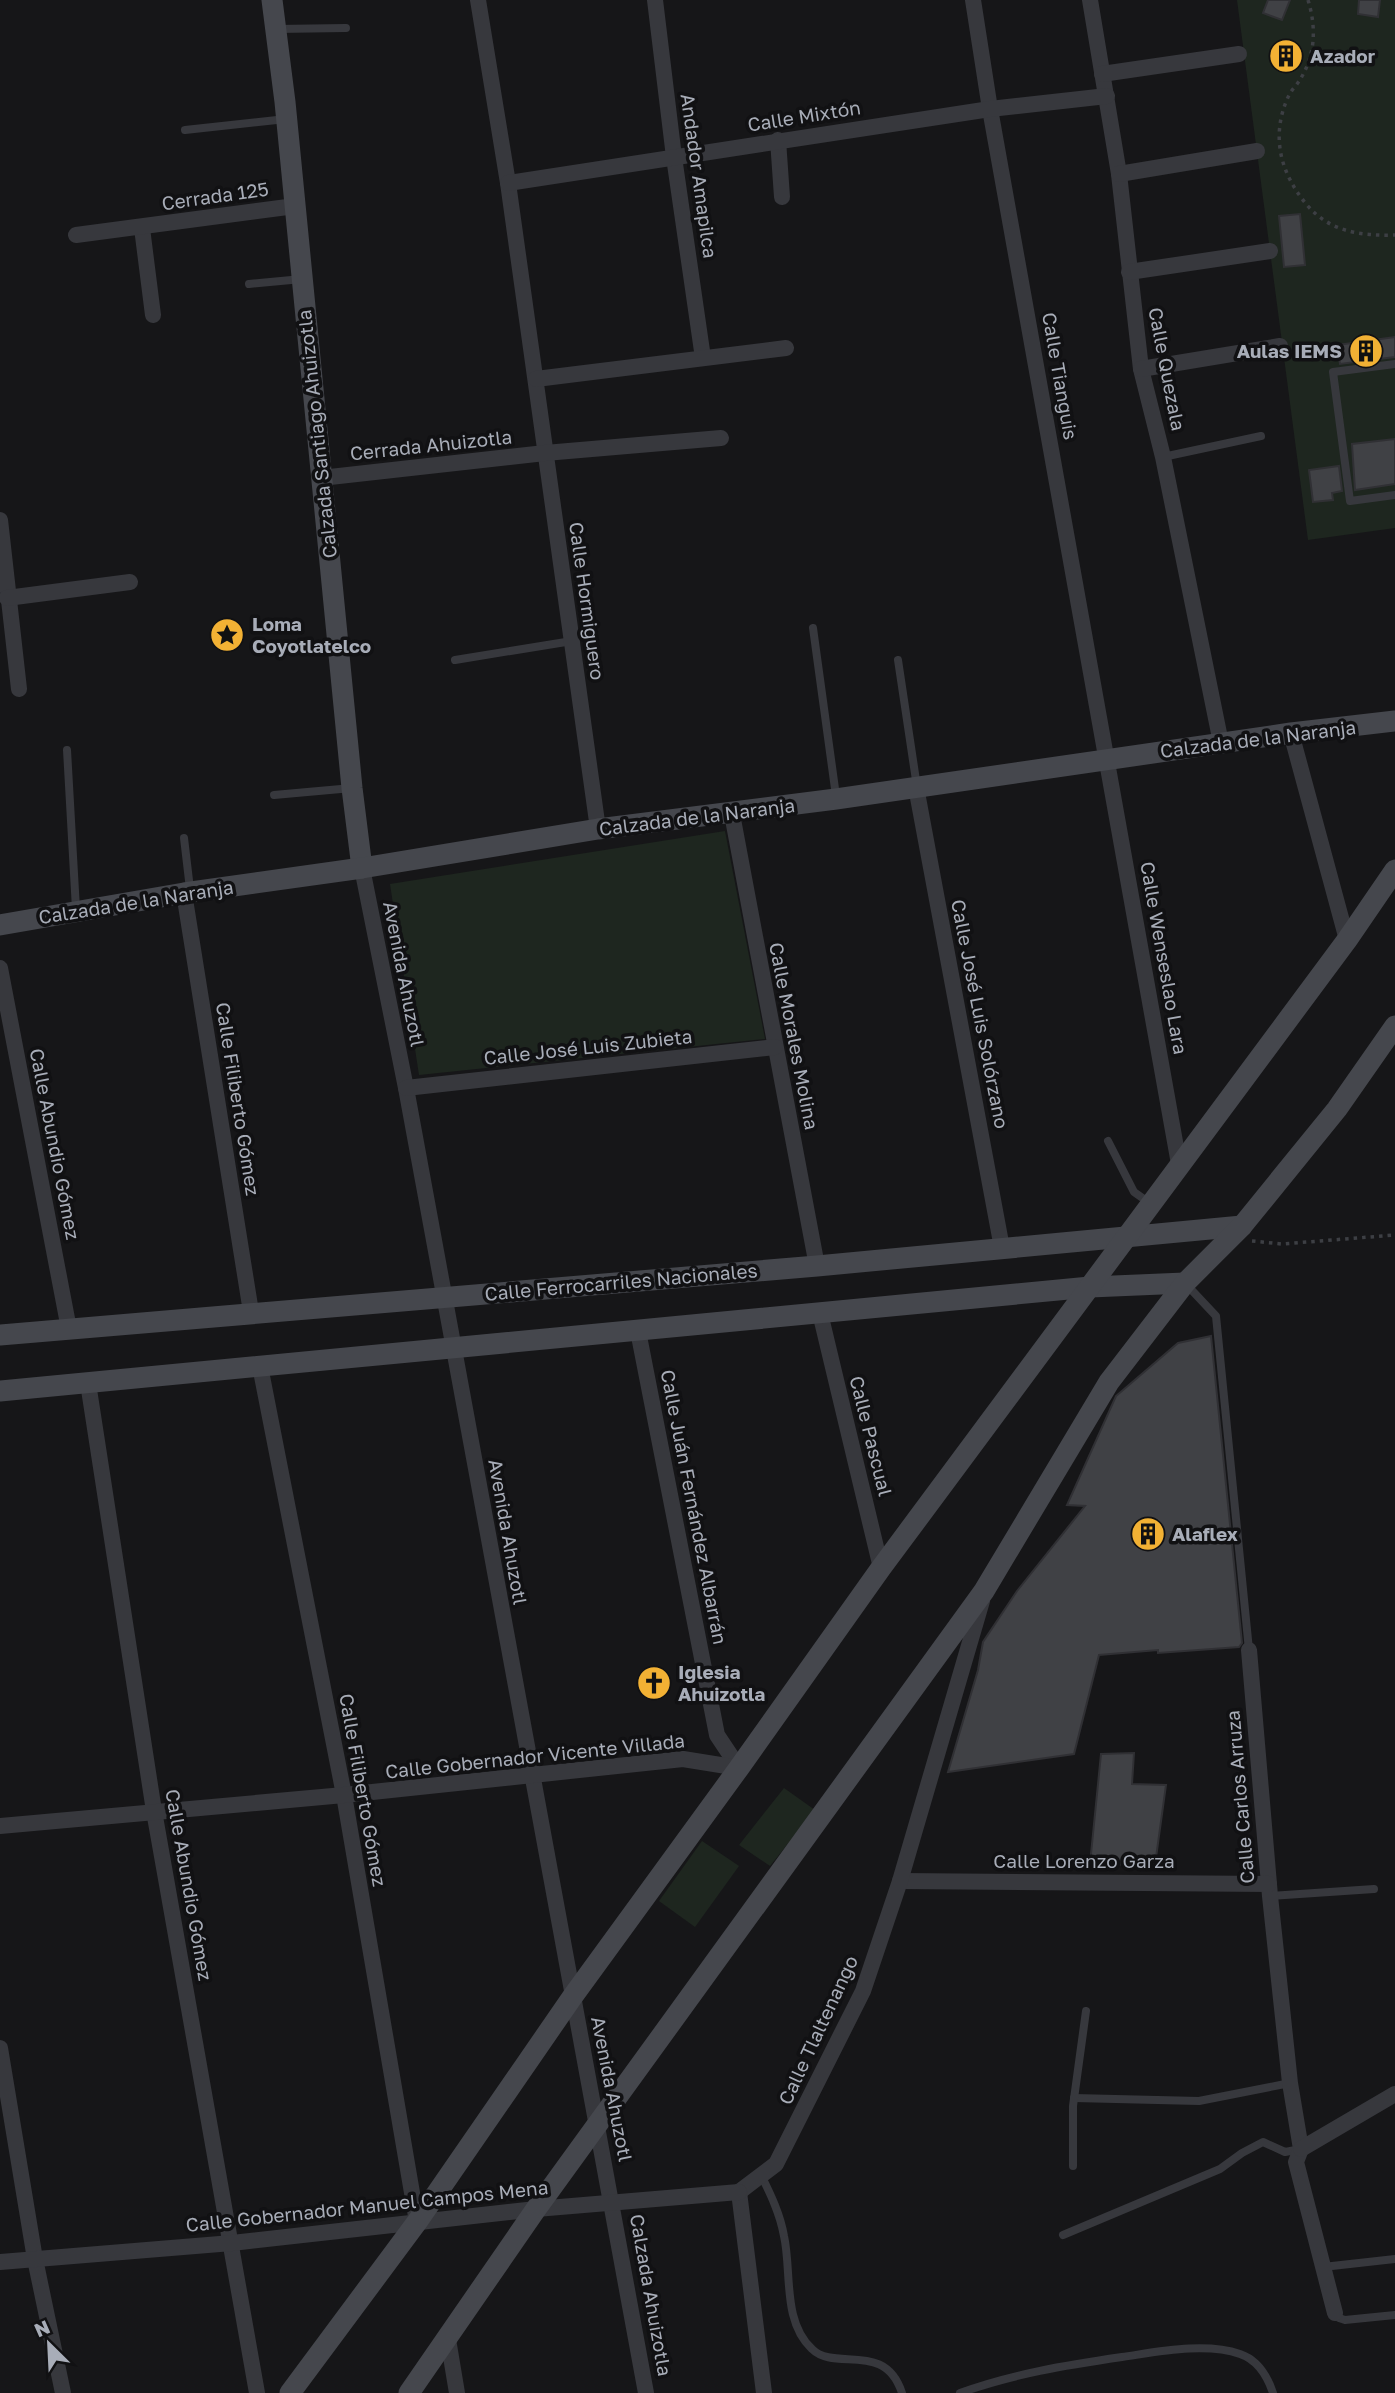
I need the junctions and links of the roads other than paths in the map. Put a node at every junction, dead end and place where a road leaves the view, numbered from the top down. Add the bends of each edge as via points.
1 (272, 0) edge
2 (478, 0) edge
3 (656, 0) edge
4 (973, 0) edge
5 (1090, 0) edge
6 (346, 28) dead end
7 (276, 29) junction
8 (1240, 54) dead end
9 (1102, 74) junction
10 (1107, 96) junction
11 (990, 109) junction
12 (286, 119) junction
13 (185, 130) dead end
14 (778, 140) junction
15 (1257, 151) dead end
16 (674, 157) junction
17 (1119, 174) junction
18 (508, 183) junction
19 (782, 197) dead end
20 (295, 206) junction
21 (142, 228) junction
22 (76, 235) dead end
23 (1270, 251) dead end
24 (1129, 272) junction
25 (302, 279) junction
26 (249, 284) dead end
27 (153, 315) dead end
28 (1280, 346) dead end
29 (786, 348) dead end
30 (703, 358) junction
31 (1395, 365) edge
32 (1141, 369) junction
33 (536, 379) junction
34 (1261, 436) dead end
35 (721, 438) dead end
36 (545, 453) junction
37 (1163, 457) junction
38 (321, 478) junction
39 (1395, 495) edge
40 (0, 520) edge
41 (130, 582) dead end
42 (8, 598) junction
43 (813, 628) dead end
44 (572, 641) junction
45 (455, 660) dead end
46 (898, 660) dead end
47 (19, 689) dead end
48 (1395, 721) edge
49 (1291, 733) junction
50 (1221, 743) junction
51 (67, 750) dead end
52 (1108, 758) junction
53 (916, 787) junction
54 (352, 788) junction
55 (274, 795) dead end
56 (836, 799) junction
57 (732, 814) junction
58 (598, 829) junction
59 (184, 838) dead end
60 (362, 867) junction
61 (1395, 870) edge
62 (187, 893) junction
63 (76, 912) junction
64 (0, 925) edge
65 (1347, 940) junction
66 (0, 968) edge
67 (1395, 1026) edge
68 (775, 1047) junction
69 (406, 1088) junction
70 (1108, 1141) dead end
71 (1179, 1164) junction
72 (1151, 1204) junction
73 (1236, 1233) junction
74 (1126, 1237) junction
75 (1002, 1248) junction
76 (817, 1266) junction
77 (1185, 1283) junction
78 (1090, 1287) junction
79 (444, 1297) junction
80 (251, 1312) junction
81 (820, 1313) junction
82 (69, 1329) junction
83 (638, 1331) junction
84 (0, 1335) edge
85 (453, 1349) junction
86 (260, 1366) junction
87 (88, 1383) junction
88 (0, 1391) edge
89 (881, 1568) junction
90 (984, 1591) junction
91 (1249, 1650) joint
92 (739, 1768) junction
93 (532, 1777) junction
94 (344, 1795) junction
95 (154, 1811) junction
96 (0, 1826) edge
97 (900, 1881) junction
98 (1374, 1889) dead end
99 (1269, 1890) junction
100 (573, 1996) junction
101 (1086, 2011) dead end
102 (0, 2048) edge
103 (1290, 2083) junction
104 (1395, 2094) edge
105 (1074, 2098) junction
106 (598, 2124) junction
107 (1301, 2149) junction
108 (1073, 2166) dead end
109 (761, 2175) junction
110 (739, 2192) junction
111 (613, 2203) junction
112 (536, 2209) junction
113 (417, 2222) junction
114 (1063, 2235) dead end
115 (232, 2243) junction
116 (35, 2259) junction
117 (1395, 2259) edge
118 (0, 2262) edge
119 (1323, 2267) junction
120 (1335, 2313) joint
121 (1395, 2315) edge
122 (448, 2339) junction
123 (63, 2393) edge
124 (257, 2393) edge
125 (289, 2393) edge
126 (409, 2393) edge
127 (457, 2393) edge
128 (646, 2393) edge
129 (764, 2393) edge
130 (902, 2393) edge
131 (960, 2393) edge
132 (1273, 2393) edge

1 - 7 main road, Calzada Santiago Ahuizotla
2 - 18 street, Calle Hormiguero
3 - 16 street, Andador Amapilca
4 - 11 street, Calle Tianguis
5 - 9 street, Calle Quezala
6 - 7 lane
7 - 12 main road, Calzada Santiago Ahuizotla
8 - 9 street
9 - 10 street, Calle Quezala
10 - 11 street, Calle Mixtón
10 - 17 street, Calle Quezala
11 - 14 street, Calle Mixtón
11 - 52 street, Calle Tianguis
12 - 13 lane
12 - 20 main road, Calzada Santiago Ahuizotla
14 - 16 street, Calle Mixtón
14 - 19 street
15 - 17 street
16 - 18 street, Calle Mixtón
16 - 30 street, Andador Amapilca
17 - 24 street, Calle Quezala
18 - 33 street, Calle Hormiguero
20 - 21 street, Cerrada 125
20 - 25 main road, Calzada Santiago Ahuizotla
21 - 22 street, Cerrada 125
21 - 27 street, Cerrada 125
23 - 24 street
24 - 32 street, Calle Quezala
25 - 26 lane
25 - 38 main road, Calzada Santiago Ahuizotla
28 - 32 street
29 - 30 street
30 - 33 street
31 - 39 lane via 1333,372 1350,502
32 - 37 street, Calle Quezala
33 - 36 street, Calle Hormiguero
34 - 37 lane
35 - 36 street, Cerrada Ahuizotla
36 - 38 street, Cerrada Ahuizotla
36 - 44 street, Calle Hormiguero
37 - 50 street, Calle Quezala
38 - 54 main road, Calzada Santiago Ahuizotla
40 - 42 street
41 - 42 street
42 - 47 street
43 - 56 lane
44 - 45 lane
44 - 58 street, Calle Hormiguero
46 - 53 lane
48 - 49 main road, Calzada de la Naranja
49 - 50 main road, Calzada de la Naranja
49 - 65 street
50 - 52 main road, Calzada de la Naranja
51 - 63 lane
52 - 53 main road, Calzada de la Naranja
52 - 71 street, Calle Wenseslao Lara
53 - 56 main road, Calzada de la Naranja
53 - 75 street, Calle José Luis Solórzano
54 - 55 lane
54 - 60 main road, Calzada Santiago Ahuizotla
56 - 57 main road, Calzada de la Naranja
57 - 58 main road, Calzada de la Naranja
57 - 68 street, Calle Morales Molina
58 - 60 main road, Calzada de la Naranja
59 - 62 lane
60 - 62 main road, Calzada de la Naranja
60 - 69 street, Avenida Ahuzotl
61 - 65 main road
62 - 63 main road, Calzada de la Naranja
62 - 80 street, Calle Filiberto Gómez
63 - 64 main road, Calzada de la Naranja
65 - 71 main road
66 - 82 street, Calle Abundio Gómez
67 - 73 main road via 1337,1109
68 - 69 street, Calle José Luis Zubieta
68 - 76 street, Calle Morales Molina
69 - 79 street, Avenida Ahuzotl
70 - 72 lane via 1134,1192
71 - 72 main road
72 - 74 main road
73 - 74 main road, Calle Ferrocarriles Nacionales
73 - 77 main road
74 - 75 main road, Calle Ferrocarriles Nacionales
74 - 78 main road
75 - 76 main road, Calle Ferrocarriles Nacionales
76 - 79 main road, Calle Ferrocarriles Nacionales
77 - 78 main road
77 - 90 main road via 1109,1382
77 - 91 lane, Calle Carlos Arruza via 1216,1316
78 - 81 main road
78 - 89 main road
79 - 80 main road, Calle Ferrocarriles Nacionales
79 - 85 street, Avenida Ahuzotl
80 - 82 main road, Calle Ferrocarriles Nacionales
81 - 83 main road
81 - 89 street, Calle Pascual
82 - 84 main road, Calle Ferrocarriles Nacionales
83 - 85 main road
83 - 92 street, Calle Juán Fernández Albarrán via 717,1735
85 - 86 main road
85 - 93 street, Avenida Ahuzotl
86 - 87 main road
86 - 94 street, Calle Filiberto Gómez
87 - 88 main road
87 - 95 street, Calle Abundio Gómez
89 - 92 main road
90 - 97 street, Calle Tlaltenango
90 - 106 main road
91 - 99 street, Calle Carlos Arruza
92 - 93 street, Calle Gobernador Vicente Villada via 683,1759
92 - 100 main road
93 - 94 street, Calle Gobernador Vicente Villada
93 - 100 street, Avenida Ahuzotl
94 - 95 street, Calle Gobernador Vicente Villada
94 - 113 street, Calle Filiberto Gómez
95 - 96 street, Calle Gobernador Vicente Villada
95 - 115 street, Calle Abundio Gómez
97 - 99 street, Calle Lorenzo Garza
97 - 109 street, Calle Tlaltenango via 863,1991 776,2164
98 - 99 lane
99 - 103 street, Calle Carlos Arruza
100 - 106 street, Avenida Ahuzotl
100 - 113 main road
101 - 105 lane
102 - 116 street
103 - 105 lane via 1199,2101
103 - 107 street, Calle Carlos Arruza
104 - 107 street
105 - 108 lane
106 - 111 street, Avenida Ahuzotl
106 - 112 main road
107 - 114 lane via 1285,2152 1263,2142 1220,2169
107 - 119 street, Calle Carlos Arruza via 1296,2162
109 - 110 street, Calle Tlaltenango
109 - 130 lane via 785,2238 790,2302 800,2335 813,2351 826,2356 874,2362 891,2373
110 - 111 street, Calle Gobernador Manuel Campos Mena
110 - 129 street
111 - 112 street, Calle Gobernador Manuel Campos Mena
111 - 128 street, Calzada Ahuizotla
112 - 113 street, Calle Gobernador Manuel Campos Mena
112 - 122 main road
113 - 115 street, Calle Gobernador Manuel Campos Mena
113 - 125 main road
115 - 116 street, Calle Gobernador Manuel Campos Mena
115 - 124 street, Calle Abundio Gómez
116 - 118 street, Calle Gobernador Manuel Campos Mena
116 - 123 street
117 - 119 lane
119 - 120 street, Calle Carlos Arruza
120 - 121 lane via 1345,2320
122 - 126 main road
122 - 127 street
131 - 132 lane via 1045,2369 1167,2350 1206,2349 1239,2354 1257,2363

